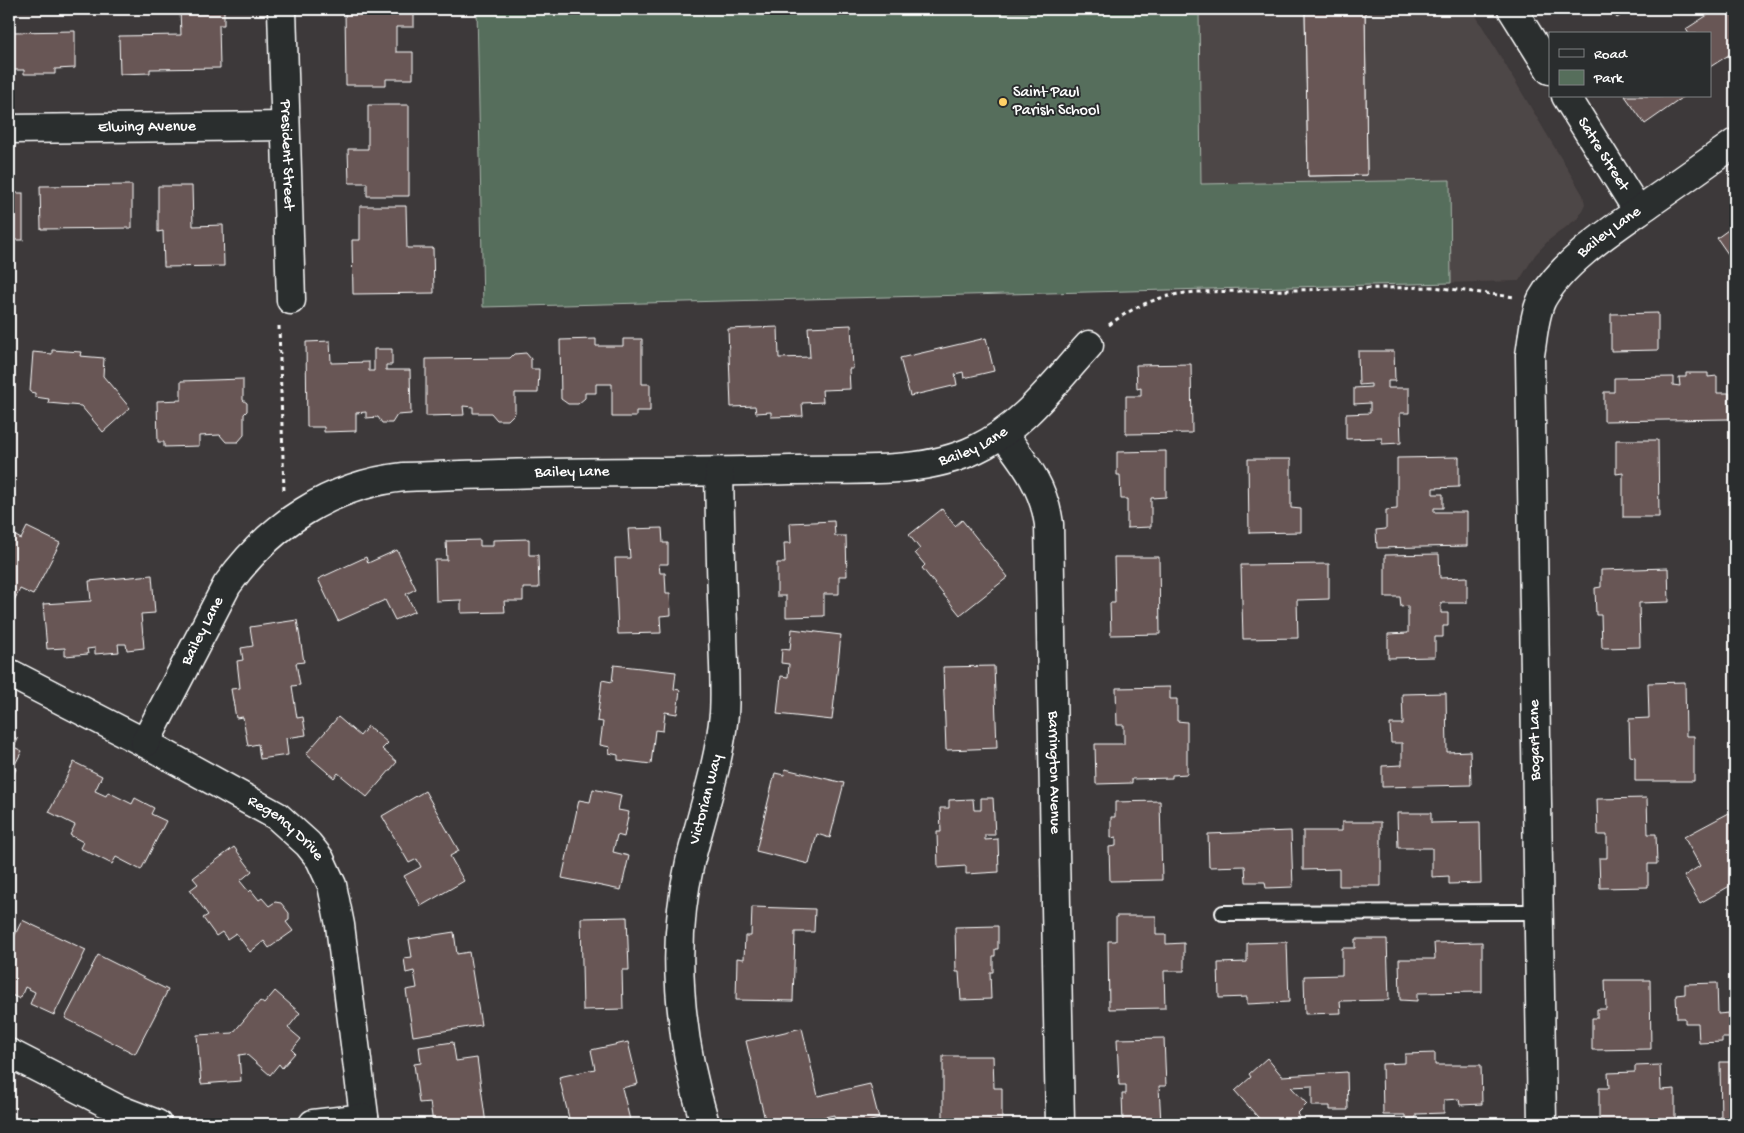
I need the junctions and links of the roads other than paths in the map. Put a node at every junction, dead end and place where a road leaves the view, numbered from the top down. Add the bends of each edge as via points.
1 (282, 9) edge
2 (1512, 9) edge
3 (1549, 68) edge
4 (1567, 98) edge
5 (284, 126) junction
6 (9, 129) edge
7 (1735, 143) edge
8 (1638, 211) junction
9 (292, 300) road end
10 (1089, 345) road end
11 (1530, 355) joint
12 (1003, 434) junction
13 (719, 472) junction
14 (9, 673) edge
15 (145, 743) junction
16 (1539, 912) junction
17 (1223, 913) dead end
18 (9, 1053) edge
19 (365, 1121) edge
20 (157, 1124) edge
21 (313, 1124) edge
22 (705, 1124) edge
23 (1060, 1124) edge
24 (1542, 1124) edge

1 - 5 street, President Street
2 - 3 street
4 - 8 street, Satre Street
5 - 6 street, Elwing Avenue
5 - 9 street, President Street
7 - 8 street, Bailey Lane
8 - 11 street, Bailey Lane via 1575,261 1551,286 1541,301
10 - 12 street, Bailey Lane via 1024,416
11 - 16 street, Bogart Lane
12 - 13 street, Bailey Lane via 974,451 926,464
12 - 23 street, Barrington Avenue via 1035,478 1049,524
13 - 15 street, Bailey Lane via 422,476 384,479 342,491 285,523 250,556 227,586
13 - 22 street, Victorian Way via 724,712 719,752 687,878 680,957 680,995 686,1044
14 - 15 street, Regency Drive
15 - 19 street, Regency Drive via 277,816 296,831 320,859 332,885 340,924
16 - 17 lane
16 - 24 street, Bogart Lane
18 - 20 street via 118,1109
19 - 21 street

